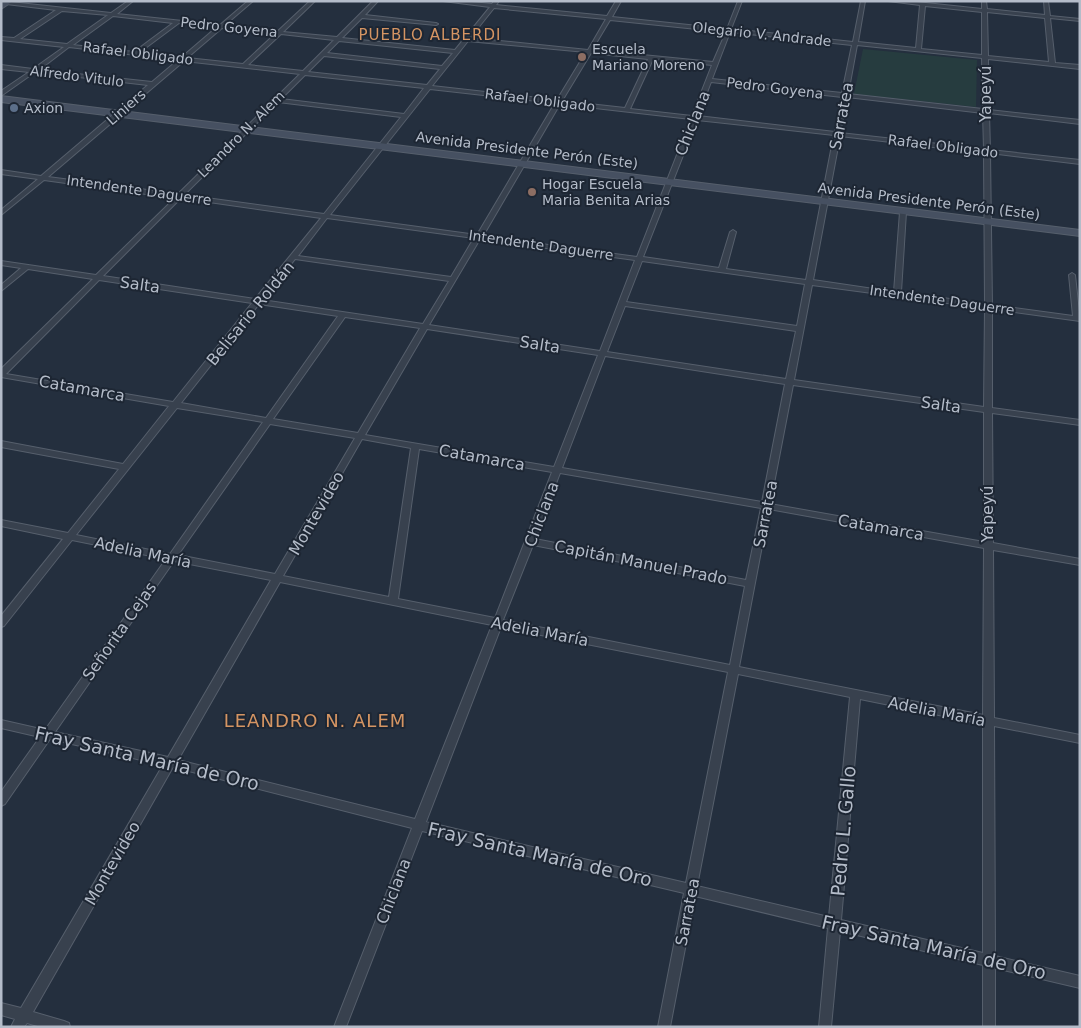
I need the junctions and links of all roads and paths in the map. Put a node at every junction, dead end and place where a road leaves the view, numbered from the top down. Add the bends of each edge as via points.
1 (132, 1) edge
2 (251, 1) edge
3 (313, 1) edge
4 (376, 1) edge
5 (445, 1) edge
6 (619, 1) edge
7 (740, 1) edge
8 (863, 1) edge
9 (890, 1) edge
10 (984, 1) edge
11 (1046, 1) edge
12 (4, 3) edge
13 (495, 4) edge
14 (922, 4) junction
15 (61, 9) junction
16 (984, 10) junction
17 (113, 15) junction
18 (361, 16) junction
19 (1047, 16) junction
20 (609, 18) junction
21 (1080, 20) edge
22 (177, 22) junction
23 (436, 24) dead end
24 (221, 26) junction
25 (728, 31) junction
26 (279, 33) junction
27 (1, 38) edge
28 (16, 39) junction
29 (337, 39) junction
30 (468, 39) junction
31 (855, 44) junction
32 (68, 45) junction
33 (918, 50) junction
34 (588, 51) junction
35 (457, 52) junction
36 (136, 53) junction
37 (322, 54) junction
38 (985, 57) junction
39 (184, 58) junction
40 (651, 58) junction
41 (715, 64) junction
42 (1052, 64) junction
43 (1, 66) edge
44 (244, 66) junction
45 (1080, 67) edge
46 (445, 68) junction
47 (33, 70) junction
48 (304, 72) junction
49 (709, 80) junction
50 (152, 84) junction
51 (431, 87) junction
52 (1, 94) edge
53 (845, 96) junction
54 (1, 99) edge
55 (276, 100) junction
56 (559, 102) junction
57 (627, 110) junction
58 (985, 112) junction
59 (119, 113) junction
60 (406, 116) junction
61 (694, 118) junction
62 (1080, 122) edge
63 (247, 129) junction
64 (838, 134) junction
65 (381, 146) junction
66 (985, 151) junction
67 (1080, 162) edge
68 (522, 164) junction
69 (1, 172) edge
70 (43, 177) junction
71 (668, 182) junction
72 (179, 196) junction
73 (823, 202) junction
74 (903, 212) junction
75 (1, 213) edge
76 (327, 216) junction
77 (988, 222) junction
78 (733, 232) dead end
79 (1080, 233) edge
80 (480, 237) junction
81 (294, 257) junction
82 (639, 259) junction
83 (1, 263) edge
84 (26, 267) junction
85 (722, 270) junction
86 (1072, 275) dead end
87 (97, 278) junction
88 (454, 280) junction
89 (809, 282) junction
90 (1, 289) edge
91 (897, 294) junction
92 (260, 301) junction
93 (622, 303) junction
94 (987, 306) junction
95 (343, 314) junction
96 (1078, 319) edge
97 (426, 326) junction
98 (800, 329) junction
99 (603, 354) junction
100 (1, 374) edge
101 (790, 382) junction
102 (176, 405) junction
103 (987, 410) junction
104 (268, 420) junction
105 (1080, 423) edge
106 (360, 436) junction
107 (1, 444) edge
108 (415, 446) junction
109 (126, 467) junction
110 (558, 470) junction
111 (767, 506) junction
112 (1, 523) edge
113 (70, 536) junction
114 (530, 541) junction
115 (987, 546) junction
116 (170, 558) junction
117 (1080, 562) edge
118 (277, 578) junction
119 (752, 584) junction
120 (392, 602) junction
121 (1, 623) edge
122 (498, 623) junction
123 (734, 670) junction
124 (855, 695) junction
125 (988, 722) junction
126 (1, 724) edge
127 (47, 735) junction
128 (1080, 738) edge
129 (170, 762) junction
130 (1, 802) edge
131 (419, 825) junction
132 (691, 890) junction
133 (834, 924) junction
134 (989, 960) junction
135 (1080, 982) edge
136 (1, 1009) edge
137 (23, 1015) junction
138 (16, 1027) edge
139 (64, 1027) edge
140 (340, 1027) edge
141 (664, 1027) edge
142 (825, 1027) edge
143 (990, 1027) edge

1 - 17 street
2 - 24 street, Liniers
3 - 26 street
4 - 18 street, Leandro N. Alem
5 - 13 street, Olegario V. Andrade
6 - 20 street, Montevideo
7 - 25 street, Chiclana
8 - 31 street, Sarratea
9 - 14 street
10 - 16 street, Yapeyú
11 - 19 street
12 - 15 street, Pedro Goyena
13 - 20 street, Olegario V. Andrade
13 - 30 street, Belisario Roldán
14 - 16 street
14 - 33 street
15 - 17 street, Pedro Goyena
15 - 28 street
16 - 19 street
16 - 38 street, Yapeyú
17 - 22 street, Pedro Goyena
17 - 32 street
18 - 23 street
18 - 29 street, Leandro N. Alem
19 - 21 street
19 - 42 street
20 - 25 street, Olegario V. Andrade
20 - 34 street, Montevideo
22 - 24 street, Pedro Goyena
22 - 36 street
24 - 26 street, Pedro Goyena
24 - 39 street, Liniers
25 - 31 street, Olegario V. Andrade
25 - 41 street, Chiclana
26 - 29 street, Pedro Goyena
26 - 44 street
27 - 28 street, Rafael Obligado
28 - 32 street, Rafael Obligado
29 - 35 street, Pedro Goyena
29 - 37 street, Leandro N. Alem
30 - 34 street, Pedro Goyena
30 - 35 street, Belisario Roldán
31 - 33 street, Olegario V. Andrade
31 - 53 street, Sarratea
32 - 36 street, Rafael Obligado
32 - 47 street
33 - 38 street, Olegario V. Andrade
34 - 40 street, Pedro Goyena
34 - 56 street, Montevideo
35 - 46 street, Belisario Roldán
36 - 39 street, Rafael Obligado
37 - 46 street
37 - 48 street, Leandro N. Alem
38 - 42 street, Olegario V. Andrade
38 - 58 street, Yapeyú
39 - 44 street, Rafael Obligado
39 - 50 street, Liniers
40 - 41 street, Pedro Goyena
40 - 57 street
41 - 49 street, Chiclana
42 - 45 street, Olegario V. Andrade
43 - 47 street, Alfredo Vitulo
44 - 48 street, Rafael Obligado
46 - 51 street, Belisario Roldán
47 - 50 street, Alfredo Vitulo
47 - 52 street
48 - 51 street, Rafael Obligado
48 - 55 street, Leandro N. Alem
49 - 53 street, Pedro Goyena
49 - 61 street, Chiclana
50 - 59 street, Liniers
51 - 56 street, Rafael Obligado
51 - 60 street, Belisario Roldán
53 - 58 street, Pedro Goyena
53 - 64 street, Sarratea
54 - 59 main road, Avenida Presidente Perón (Este)
55 - 60 street
55 - 63 street, Leandro N. Alem
56 - 57 street, Rafael Obligado
56 - 68 street, Montevideo
57 - 61 street, Rafael Obligado
58 - 62 street, Pedro Goyena
58 - 66 street, Yapeyú
59 - 63 main road, Avenida Presidente Perón (Este)
59 - 70 street, Liniers
60 - 65 street, Belisario Roldán
61 - 64 street, Rafael Obligado
61 - 71 street, Chiclana
63 - 65 main road, Avenida Presidente Perón (Este)
63 - 72 street, Leandro N. Alem
64 - 66 street, Rafael Obligado
64 - 73 street, Sarratea
65 - 68 main road, Avenida Presidente Perón (Este)
65 - 76 street, Belisario Roldán
66 - 67 street, Rafael Obligado
66 - 77 street, Yapeyú
68 - 71 main road, Avenida Presidente Perón (Este)
68 - 80 street, Montevideo
69 - 70 street, Intendente Daguerre
70 - 72 street, Intendente Daguerre
70 - 75 street, Liniers
71 - 73 main road, Avenida Presidente Perón (Este)
71 - 82 street, Chiclana
72 - 76 street, Intendente Daguerre
72 - 87 street, Leandro N. Alem
73 - 74 main road, Avenida Presidente Perón (Este)
73 - 89 street, Sarratea
74 - 77 main road, Avenida Presidente Perón (Este)
74 - 91 street
76 - 80 street, Intendente Daguerre
76 - 81 street, Belisario Roldán
77 - 79 main road, Avenida Presidente Perón (Este)
77 - 94 street, Yapeyú
78 - 85 street
80 - 82 street, Intendente Daguerre
80 - 88 street, Montevideo
81 - 88 street
81 - 92 street, Belisario Roldán
82 - 85 street, Intendente Daguerre
82 - 93 street, Chiclana
83 - 84 street, Salta
84 - 87 street, Salta
84 - 90 street
85 - 89 street, Intendente Daguerre
86 - 96 street
87 - 92 street, Salta
87 - 100 street, Leandro N. Alem
88 - 97 street, Montevideo
89 - 91 street, Intendente Daguerre
89 - 98 street, Sarratea
91 - 94 street, Intendente Daguerre
92 - 95 street, Salta
92 - 102 street, Belisario Roldán
93 - 98 street
93 - 99 street, Chiclana
94 - 96 street, Intendente Daguerre
94 - 103 street, Yapeyú
95 - 97 street, Salta
95 - 104 street, Señorita Cejas
97 - 99 street, Salta
97 - 106 street, Montevideo
98 - 101 street, Sarratea
99 - 101 street, Salta
99 - 110 street, Chiclana
100 - 102 street, Catamarca
101 - 103 street, Salta
101 - 111 street, Sarratea
102 - 104 street, Catamarca
102 - 109 street, Belisario Roldán
103 - 105 street, Salta
103 - 115 street, Yapeyú
104 - 106 street, Catamarca
104 - 116 street, Señorita Cejas
106 - 108 street, Catamarca
106 - 118 street, Montevideo
107 - 109 street
108 - 110 street, Catamarca
108 - 120 street
109 - 113 street, Belisario Roldán
110 - 111 street, Catamarca
110 - 114 street, Chiclana
111 - 115 street, Catamarca
111 - 119 street, Sarratea
112 - 113 street, Adelia María
113 - 116 street, Adelia María
113 - 121 street, Belisario Roldán
114 - 119 street, Capitán Manuel Prado
114 - 122 street, Chiclana
115 - 117 street, Catamarca
115 - 125 street, Yapeyú
116 - 118 street, Adelia María
116 - 127 street, Señorita Cejas
118 - 120 street, Adelia María
118 - 129 street, Montevideo
119 - 123 street, Sarratea
120 - 122 street, Adelia María
122 - 123 street, Adelia María
122 - 131 street, Chiclana
123 - 124 street, Adelia María
123 - 132 street, Sarratea
124 - 125 street, Adelia María
124 - 133 street, Pedro L. Gallo
125 - 128 street, Adelia María
125 - 134 street, Yapeyú
126 - 127 street, Fray Santa María de Oro
127 - 129 street, Fray Santa María de Oro
127 - 130 street, Señorita Cejas
129 - 131 street, Fray Santa María de Oro
129 - 137 street, Montevideo
131 - 132 street, Fray Santa María de Oro
131 - 140 street, Chiclana
132 - 133 street, Fray Santa María de Oro
132 - 141 street, Sarratea
133 - 134 street, Fray Santa María de Oro
133 - 142 street, Pedro L. Gallo
134 - 135 street, Fray Santa María de Oro
134 - 143 street, Yapeyú
136 - 137 street
137 - 138 street, Montevideo
137 - 139 street

